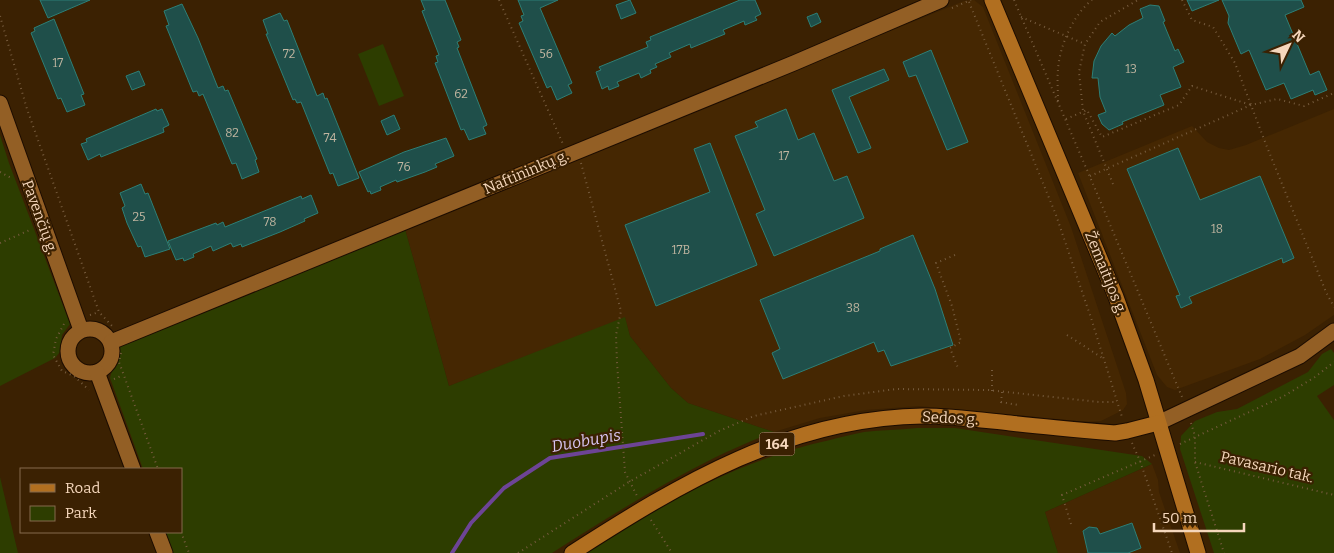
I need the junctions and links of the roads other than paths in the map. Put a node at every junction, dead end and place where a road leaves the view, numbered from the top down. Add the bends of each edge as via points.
1 (992, 0) edge
2 (946, 5) edge
3 (0, 103) edge
4 (81, 330) junction
5 (1334, 331) edge
6 (114, 341) junction
7 (97, 372) junction
8 (1158, 423) junction
9 (133, 468) edge
10 (157, 533) edge
11 (165, 553) edge
12 (572, 553) edge
13 (1198, 553) edge

1 - 8 main road, Žemaitijos g. via 1116,297
2 - 6 street, Naftininkų g. via 794,63
3 - 4 street, Pavenčių g.
4 - 6 street via 95,329
4 - 7 street via 68,346 69,360 84,372
5 - 8 street, Sedos g. via 1300,356
6 - 7 street via 108,363
7 - 9 street
8 - 12 main road, Sedos g. / 164 via 1115,433 946,417 906,417 836,426 756,451 681,486
8 - 13 main road, Žemaitijos g.
10 - 11 street

